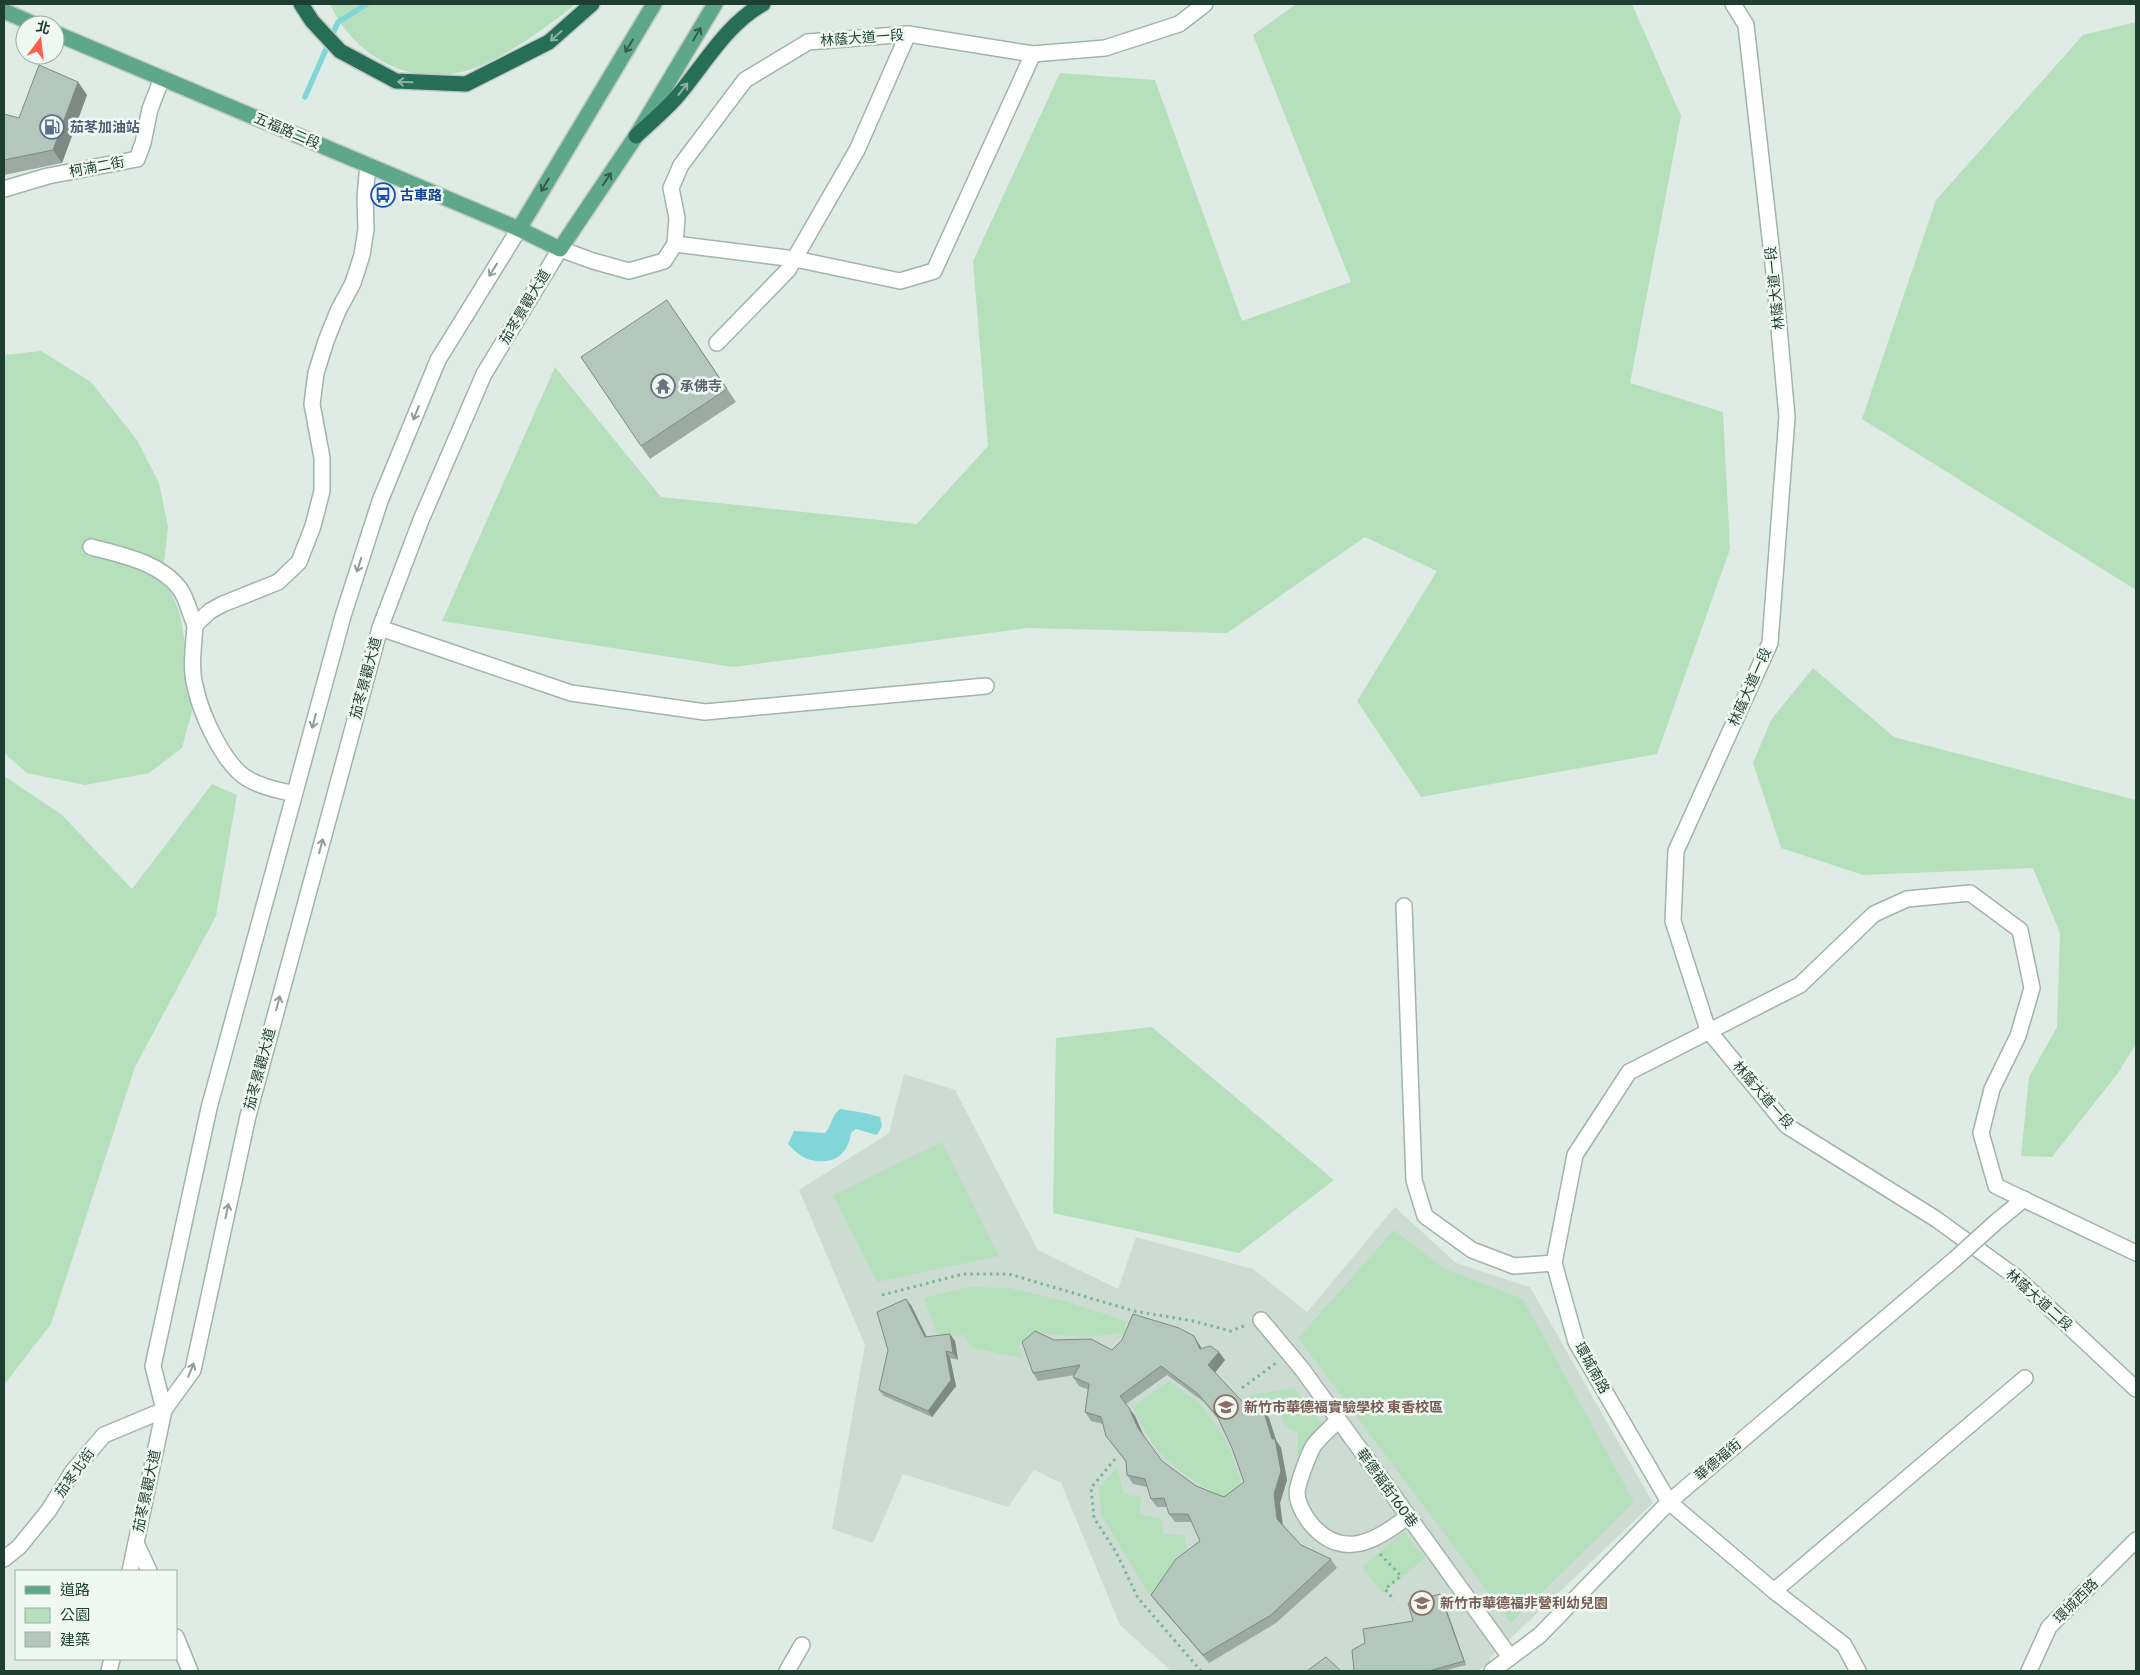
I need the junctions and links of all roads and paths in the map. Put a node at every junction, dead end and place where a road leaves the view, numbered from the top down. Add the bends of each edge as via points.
1 (301, 4) edge
2 (592, 4) edge
3 (654, 4) edge
4 (716, 4) edge
5 (763, 4) edge
6 (1205, 4) edge
7 (1733, 4) edge
8 (908, 34) junction
9 (65, 37) edge
10 (1033, 54) junction
11 (162, 78) junction
12 (636, 136) junction
13 (368, 165) junction
14 (4, 189) edge
15 (519, 229) junction
16 (675, 244) junction
17 (560, 248) junction
18 (795, 259) junction
19 (717, 343) dead end
20 (91, 547) dead end
21 (195, 625) junction
22 (380, 628) junction
23 (986, 686) dead end
24 (294, 794) junction
25 (1404, 906) dead end
26 (1708, 1030) junction
27 (2024, 1199) junction
28 (1936, 1219) joint
29 (2136, 1253) edge
30 (1554, 1263) junction
31 (882, 1295) dead end
32 (1261, 1320) joint
33 (1289, 1354) junction
34 (2025, 1378) dead end
35 (1242, 1388) dead end
36 (2136, 1389) edge
37 (164, 1410) junction
38 (1338, 1420) junction
39 (1115, 1459) edge
40 (1669, 1502) junction
41 (1408, 1516) junction
42 (2136, 1540) edge
43 (1369, 1542) junction
44 (136, 1543) junction
45 (4, 1559) edge
46 (130, 1570) edge
47 (149, 1570) edge
48 (1774, 1591) junction
49 (1394, 1600) dead end
50 (178, 1642) edge
51 (802, 1645) dead end
52 (1510, 1658) junction
53 (190, 1671) edge
54 (787, 1671) edge
55 (1201, 1671) edge
56 (1492, 1671) edge
57 (1858, 1671) edge
58 (2029, 1671) edge

2 -> 1 highway via 549,42 466,84 396,81 340,51
3 -> 15 main road, 茄苳景觀大道
12 -> 4 main road, 茄苳景觀大道
12 -> 5 highway via 674,100 733,29
6 - 10 street, 林蔭大道一段 via 1179,24 1105,48
7 - 26 street, 林蔭大道一段 via 1746,25 1788,417 1770,644 1676,850 1673,921
8 - 10 street, 林蔭大道一段
8 - 16 street, 林蔭大道一段 via 808,42 745,80 681,164 671,188 677,218
8 - 18 street via 857,150
9 - 11 main road, 五福路二段
10 - 18 street via 934,271 900,281
11 - 13 main road, 五福路二段
11 - 14 street, 柯湳二街 via 137,159 48,176
17 -> 12 main road, 茄苳景觀大道
13 - 15 main road, 五福路二段
13 - 21 street via 362,255 316,373 312,404 322,458 322,492 313,526 299,562 278,582 223,604
15 - 17 main road, 五福路二段
15 -> 24 street, 茄苳景觀大道 via 438,360 380,501 343,616
16 - 17 street via 664,261 629,271
16 - 18 street
17 - 22 street, 茄苳景觀大道 via 484,374 420,520
18 - 19 street
20 - 21 street via 124,555 163,572 180,590
21 - 24 street via 195,686 217,742 234,767 249,780
22 - 23 street via 570,693 705,712
37 -> 22 street, 茄苳景觀大道 via 192,1370 248,1116
24 - 37 street, 茄苳景觀大道 via 209,1108 153,1366
25 - 30 street via 1414,1180 1425,1216 1472,1250 1514,1266
26 - 27 street, 環城南路 via 1800,985 1874,914 1907,900 1970,893 2020,930 2032,988 2018,1036 1992,1089 1981,1132 1996,1186
26 - 28 street, 林蔭大道一段 via 1787,1126
26 - 30 street, 環城南路 via 1629,1072 1575,1155
27 - 29 street, 環城南路
27 - 40 street, 華德福街, bridge
28 - 36 street, 林蔭大道二段 via 2016,1277
30 - 40 street, 環城南路 via 1576,1342
31 - 32 path via 962,1274 1009,1274 1134,1311 1231,1331
32 - 33 street, 華德福街160巷
33 - 35 path
33 - 38 street, 華德福街160巷
34 - 48 street
37 - 44 street, 茄苳景觀大道
37 - 45 street, 茄苳北街 via 104,1435 73,1470 49,1510 19,1547
38 - 41 street, 華德福街160巷
38 - 43 street via 1314,1446 1297,1493 1303,1514 1331,1541 1346,1544
39 - 55 path via 1091,1488 1094,1518 1116,1552 1138,1598
40 - 48 street, 環城南路
40 - 52 street, 華德福街 via 1540,1635
41 - 43 street
41 - 52 street, 華德福街160巷
42 - 58 street, 環城西路 via 2049,1627
43 - 49 path via 1401,1576 1384,1589
44 - 46 street, 茄苳景觀大道
44 - 47 street
48 - 57 street, 環城南路 via 1844,1645
50 - 53 street
51 - 54 street
52 - 56 street, 華德福街

